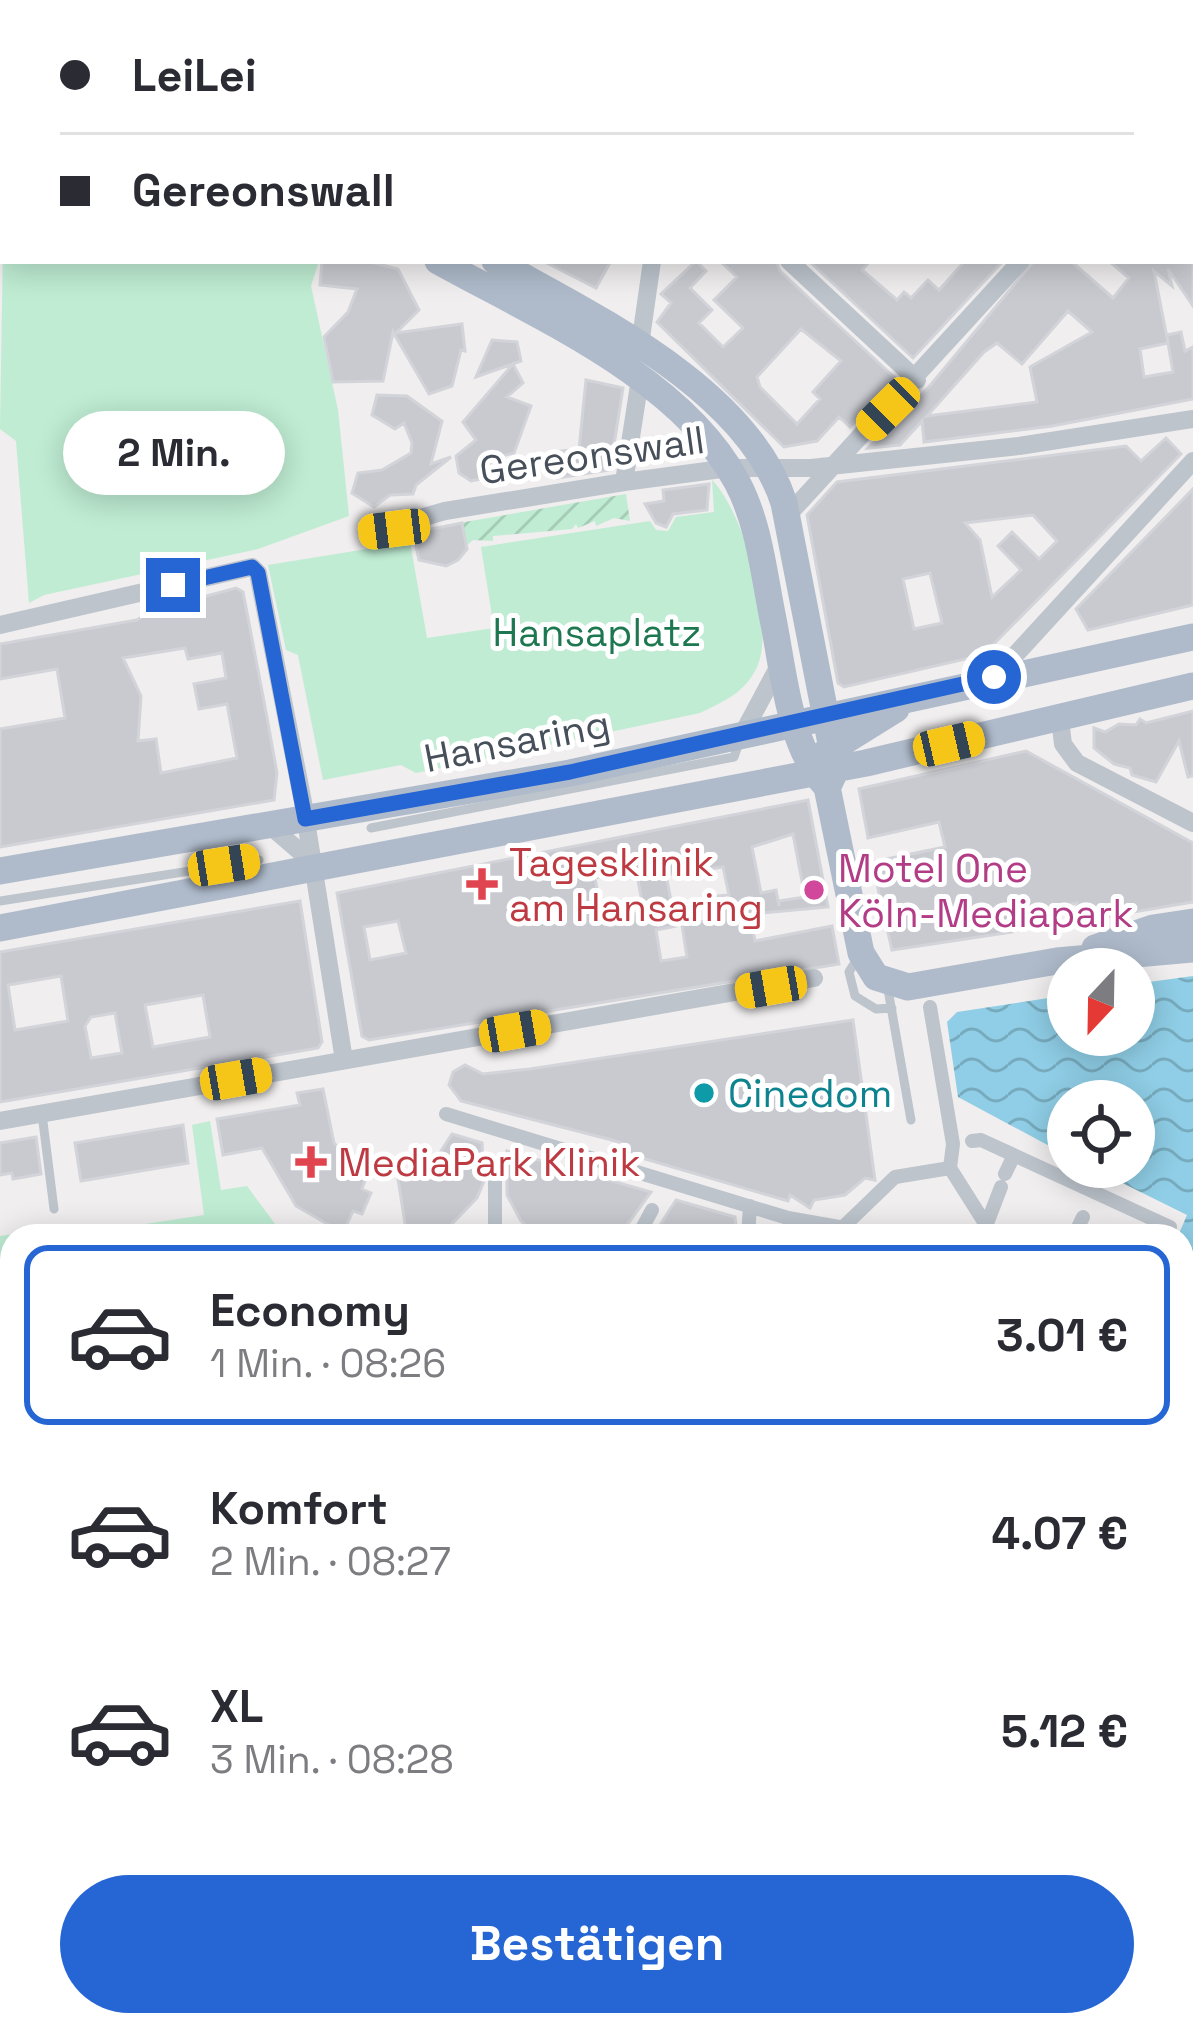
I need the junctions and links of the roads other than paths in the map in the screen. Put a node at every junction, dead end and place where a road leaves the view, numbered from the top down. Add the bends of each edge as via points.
1 (443, 264) edge
2 (500, 264) edge
3 (652, 264) edge
4 (792, 264) edge
5 (1018, 264) edge
6 (640, 345) junction
7 (640, 379) junction
8 (917, 380) junction
9 (1193, 419) edge
10 (1193, 461) edge
11 (831, 466) junction
12 (770, 467) junction
13 (728, 468) junction
14 (624, 482) junction
15 (787, 516) junction
16 (367, 533) dead end
17 (0, 625) edge
18 (1193, 637) edge
19 (781, 662) junction
20 (994, 677) junction
21 (1193, 686) edge
22 (939, 691) junction
23 (825, 715) junction
24 (1060, 719) junction
25 (796, 723) junction
26 (742, 735) junction
27 (820, 769) junction
28 (404, 813) junction
29 (305, 819) junction
30 (1193, 823) edge
31 (268, 824) junction
32 (371, 828) dead end
33 (259, 860) dead end
34 (313, 866) junction
35 (0, 871) edge
36 (230, 875) junction
37 (0, 901) edge
38 (1193, 922) edge
39 (0, 928) edge
40 (1095, 948) edge
41 (1193, 949) edge
42 (1155, 952) edge
43 (1047, 963) edge
44 (814, 979) dead end
45 (889, 996) junction
46 (930, 1007) dead end
47 (344, 1060) junction
48 (42, 1114) junction
49 (446, 1114) dead end
50 (911, 1120) dead end
51 (0, 1121) edge
52 (502, 1130) junction
53 (963, 1142) junction
54 (1013, 1155) junction
55 (950, 1168) junction
56 (662, 1179) junction
57 (750, 1206) junction
58 (1089, 1206) junction
59 (54, 1209) dead end
60 (1123, 1223) edge
61 (495, 1224) edge
62 (644, 1224) edge
63 (749, 1224) edge
64 (812, 1224) edge
65 (847, 1224) edge
66 (986, 1224) edge
67 (992, 1224) edge
68 (1080, 1224) edge

1 - 7 main road
2 - 6 main road
3 - 6 street
4 - 8 street
5 - 8 street
6 - 12 main road via 705,397
7 - 13 main road
7 - 14 street
8 - 11 street
9 - 11 street, Gereonswall
10 - 20 street
11 - 12 street, Gereonswall
11 - 15 street
12 - 13 street, Gereonswall
12 - 15 main road
13 - 14 street, Gereonswall
13 - 19 main road via 757,538
14 - 16 street, Gereonswall via 464,507
15 - 23 main road
17 - 29 street via 252,567
18 - 20 main road, Hansaring
19 - 25 main road
19 - 26 street
20 - 22 main road, Hansaring
21 - 24 main road
22 - 23 main road, Hansaring
22 - 27 main road
23 - 25 main road, Hansaring
23 - 27 main road
24 - 27 main road
24 - 30 street via 1063,744 1077,763
25 - 26 main road, Hansaring
25 - 27 main road
26 - 28 main road, Hansaring
27 - 34 main road
27 - 45 main road via 861,953
28 - 29 main road, Hansaring
28 - 32 lane
29 - 31 main road, Hansaring
29 - 34 street
31 - 34 street
31 - 35 main road, Hansaring
33 - 36 lane
34 - 36 main road
34 - 47 street
36 - 37 lane
36 - 39 main road
38 - 40 main road
41 - 42 main road
43 - 45 main road
44 - 47 street
45 - 50 lane
46 - 53 street
47 - 48 street
48 - 51 street
48 - 59 lane
49 - 52 street
52 - 56 street
52 - 61 street
53 - 54 street via 981,1140
53 - 55 street
54 - 58 street
54 - 67 street
55 - 65 street via 896,1177
55 - 66 street
56 - 57 street
56 - 62 street
57 - 63 street
57 - 64 street
58 - 60 street
58 - 68 street

